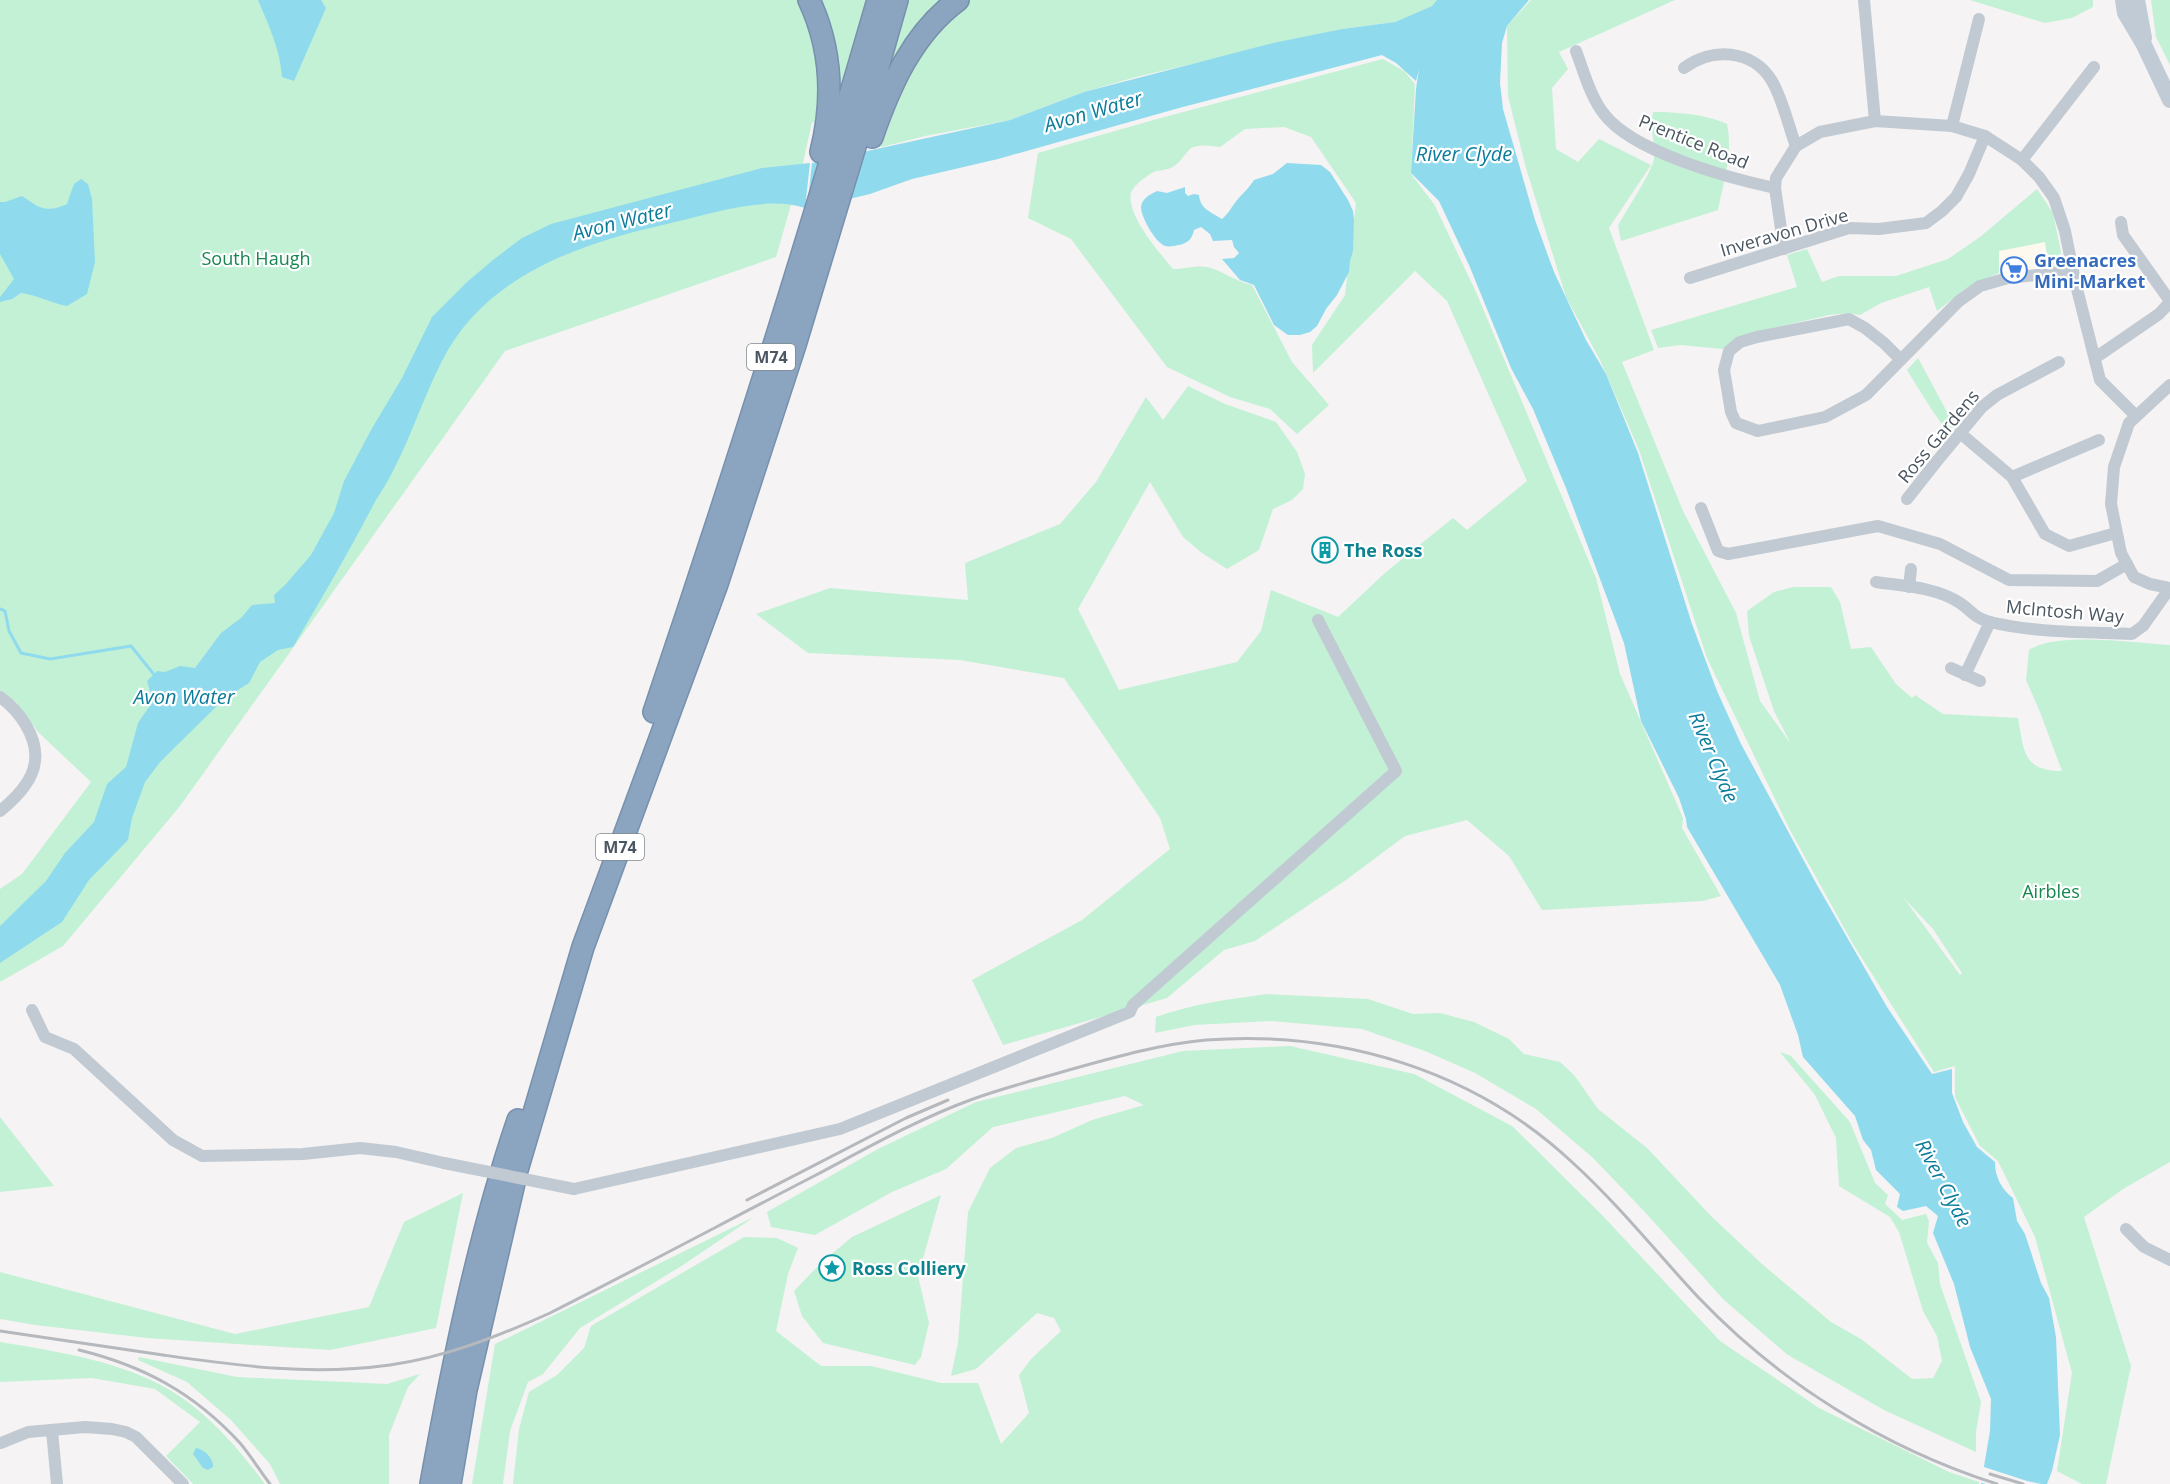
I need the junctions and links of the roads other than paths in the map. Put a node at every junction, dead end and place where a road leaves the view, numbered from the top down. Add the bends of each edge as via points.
1 (809, 0) edge
2 (878, 0) edge
3 (897, 0) edge
4 (958, 0) edge
5 (1864, 0) edge
6 (2123, 0) edge
7 (2137, 0) edge
8 (1979, 19) dead end
9 (2144, 45) junction
10 (1576, 51) dead end
11 (2094, 67) dead end
12 (1684, 68) dead end
13 (2170, 100) edge
14 (871, 118) junction
15 (1875, 121) junction
16 (1952, 126) junction
17 (834, 127) junction
18 (1985, 136) junction
19 (1796, 146) junction
20 (2022, 160) junction
21 (1775, 188) junction
22 (2121, 222) dead end
23 (822, 224) junction
24 (1784, 249) junction
25 (2073, 271) junction
26 (1690, 278) dead end
27 (2170, 301) edge
28 (2095, 358) junction
29 (1901, 360) junction
30 (2059, 362) dead end
31 (2168, 390) edge
32 (2136, 416) junction
33 (1960, 433) junction
34 (2099, 440) dead end
35 (2012, 477) junction
36 (1908, 500) dead end
37 (1701, 508) dead end
38 (2116, 533) junction
39 (2127, 564) junction
40 (1911, 569) dead end
41 (1876, 582) dead end
42 (1909, 587) junction
43 (2170, 588) edge
44 (1318, 620) dead end
45 (1990, 622) junction
46 (1951, 668) dead end
47 (1965, 675) junction
48 (1980, 681) dead end
49 (0, 697) edge
50 (0, 811) edge
51 (32, 1010) dead end
52 (2126, 1229) dead end
53 (2147, 1232) dead end
54 (2138, 1241) junction
55 (2170, 1260) edge
56 (52, 1431) junction
57 (0, 1442) edge
58 (0, 1455) edge
59 (57, 1484) edge
60 (183, 1484) edge
61 (431, 1484) edge
62 (450, 1484) edge

1 - 17 highway, M74 via 828,60
2 - 17 highway, M74
3 - 14 highway, M74
4 - 14 highway, M74 via 930,25
5 - 15 street
6 - 9 main road via 2125,13
7 - 9 main road
8 - 16 street
9 - 13 main road
10 - 21 street, Prentice Road via 1602,113 1632,139 1703,168
11 - 20 street
12 - 19 street via 1707,56 1726,53 1750,60 1772,82
14 - 23 highway, M74
15 - 16 street
15 - 19 street via 1820,132
16 - 18 street
17 - 23 highway, M74
18 - 20 street
18 - 24 street, Inveravon Drive via 1956,198 1926,223 1849,228
19 - 21 street via 1776,178
20 - 25 street via 2054,198
21 - 24 street
22 - 27 street via 2123,235
23 - 61 highway, M74 via 752,419 501,1170 451,1375
23 - 62 highway, M74 via 795,345 717,584 583,947 517,1170 466,1390
24 - 26 street, Inveravon Drive
25 - 28 street
25 - 29 street via 2008,278 1980,286 1959,301
27 - 28 street via 2159,314
28 - 32 street via 2100,380
29 - 29 street via 1872,333 1849,319 1740,342 1729,351 1724,370 1731,411 1736,423 1758,431 1825,417 1866,396
30 - 33 street, Ross Gardens via 1996,395
31 - 32 street
32 - 38 street via 2129,423 2114,468 2111,504
33 - 35 street
33 - 36 street, Ross Gardens
34 - 35 street
35 - 38 street via 2045,534 2069,546
37 - 39 street via 1718,551 1728,554 1878,526 1940,544 2009,580 2097,581
38 - 39 street
39 - 43 street via 2134,577
40 - 42 street
41 - 42 street, McIntosh Way
42 - 45 street, McIntosh Way via 1951,599 1975,618
43 - 45 street, McIntosh Way via 2143,626 2132,634 2047,631
44 - 51 street, bridge via 1396,771 1133,1005 1130,1012 840,1129 574,1189 360,1148 303,1154 202,1156 173,1140 74,1049 45,1037
45 - 47 street
46 - 47 street
47 - 48 street
49 - 50 street via 21,717 32,737 36,761 20,794
52 - 54 street
53 - 54 street
54 - 55 street
56 - 57 street via 28,1432
56 - 59 street
56 - 60 street via 85,1427 126,1432 136,1437
57 - 58 street

